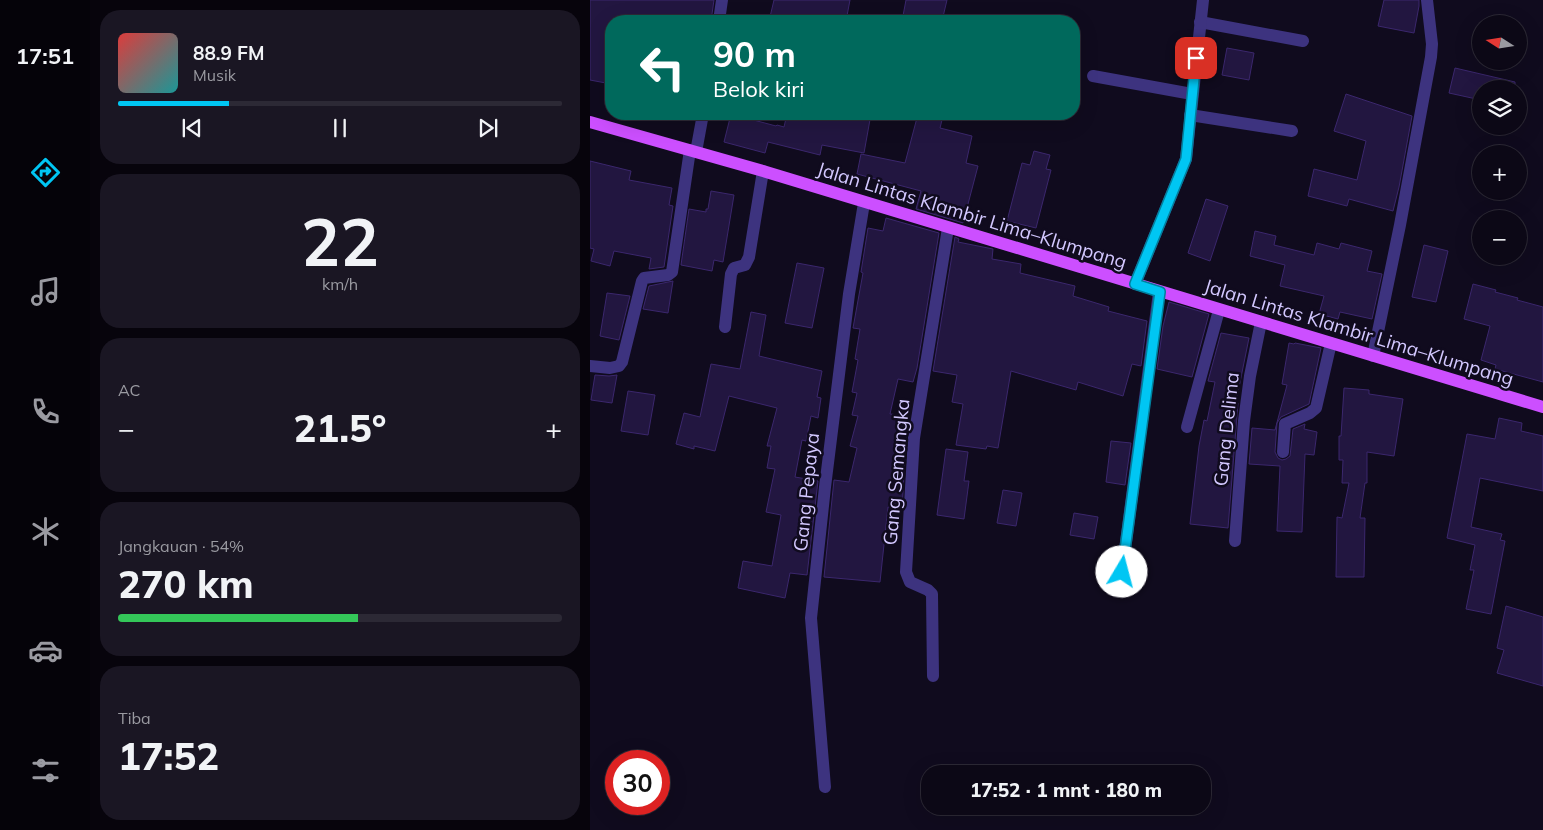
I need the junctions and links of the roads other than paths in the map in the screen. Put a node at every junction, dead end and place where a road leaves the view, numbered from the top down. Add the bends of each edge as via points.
1 (722, 0) edge
2 (1203, 0) edge
3 (1427, 0) edge
4 (720, 15) edge
5 (1200, 22) junction
6 (1303, 41) dead end
7 (1093, 76) dead end
8 (1192, 94) junction
9 (1190, 115) junction
10 (701, 120) edge
11 (590, 122) edge
12 (1292, 131) dead end
13 (693, 151) junction
14 (763, 171) junction
15 (864, 203) junction
16 (948, 228) junction
17 (1135, 284) junction
18 (1160, 292) junction
19 (1219, 310) junction
20 (1261, 322) junction
21 (725, 327) dead end
22 (1331, 343) junction
23 (1373, 356) junction
24 (590, 366) edge
25 (1543, 406) edge
26 (1187, 427) dead end
27 (1283, 452) dead end
28 (1235, 541) dead end
29 (1122, 572) dead end
30 (933, 676) dead end
31 (825, 787) dead end

1 - 4 street
2 - 5 street
3 - 23 street via 1431,57
5 - 6 street
5 - 8 street
7 - 8 street
8 - 9 street
9 - 12 street
9 - 17 street via 1186,159
10 - 13 street
11 - 13 main road, Jalan Lintas Klambir Lima–Klumpang
13 - 14 main road, Jalan Lintas Klambir Lima–Klumpang
13 - 24 street via 672,272 642,281 619,366
14 - 15 main road, Jalan Lintas Klambir Lima–Klumpang
14 - 21 street via 749,257 745,265 734,268 730,274
15 - 16 main road, Jalan Lintas Klambir Lima–Klumpang
15 - 31 street, Gang Pepaya via 846,314 811,618
16 - 17 main road, Jalan Lintas Klambir Lima–Klumpang
16 - 30 street, Gang Semangka via 914,438 906,572 910,582 932,594
17 - 18 main road, Jalan Lintas Klambir Lima–Klumpang
18 - 19 main road, Jalan Lintas Klambir Lima–Klumpang
18 - 29 street
19 - 20 main road, Jalan Lintas Klambir Lima–Klumpang
19 - 26 street
20 - 22 main road, Jalan Lintas Klambir Lima–Klumpang
20 - 28 street, Gang Delima via 1244,421
22 - 23 main road, Jalan Lintas Klambir Lima–Klumpang
22 - 27 street via 1316,408 1285,424
23 - 25 main road, Jalan Lintas Klambir Lima–Klumpang

